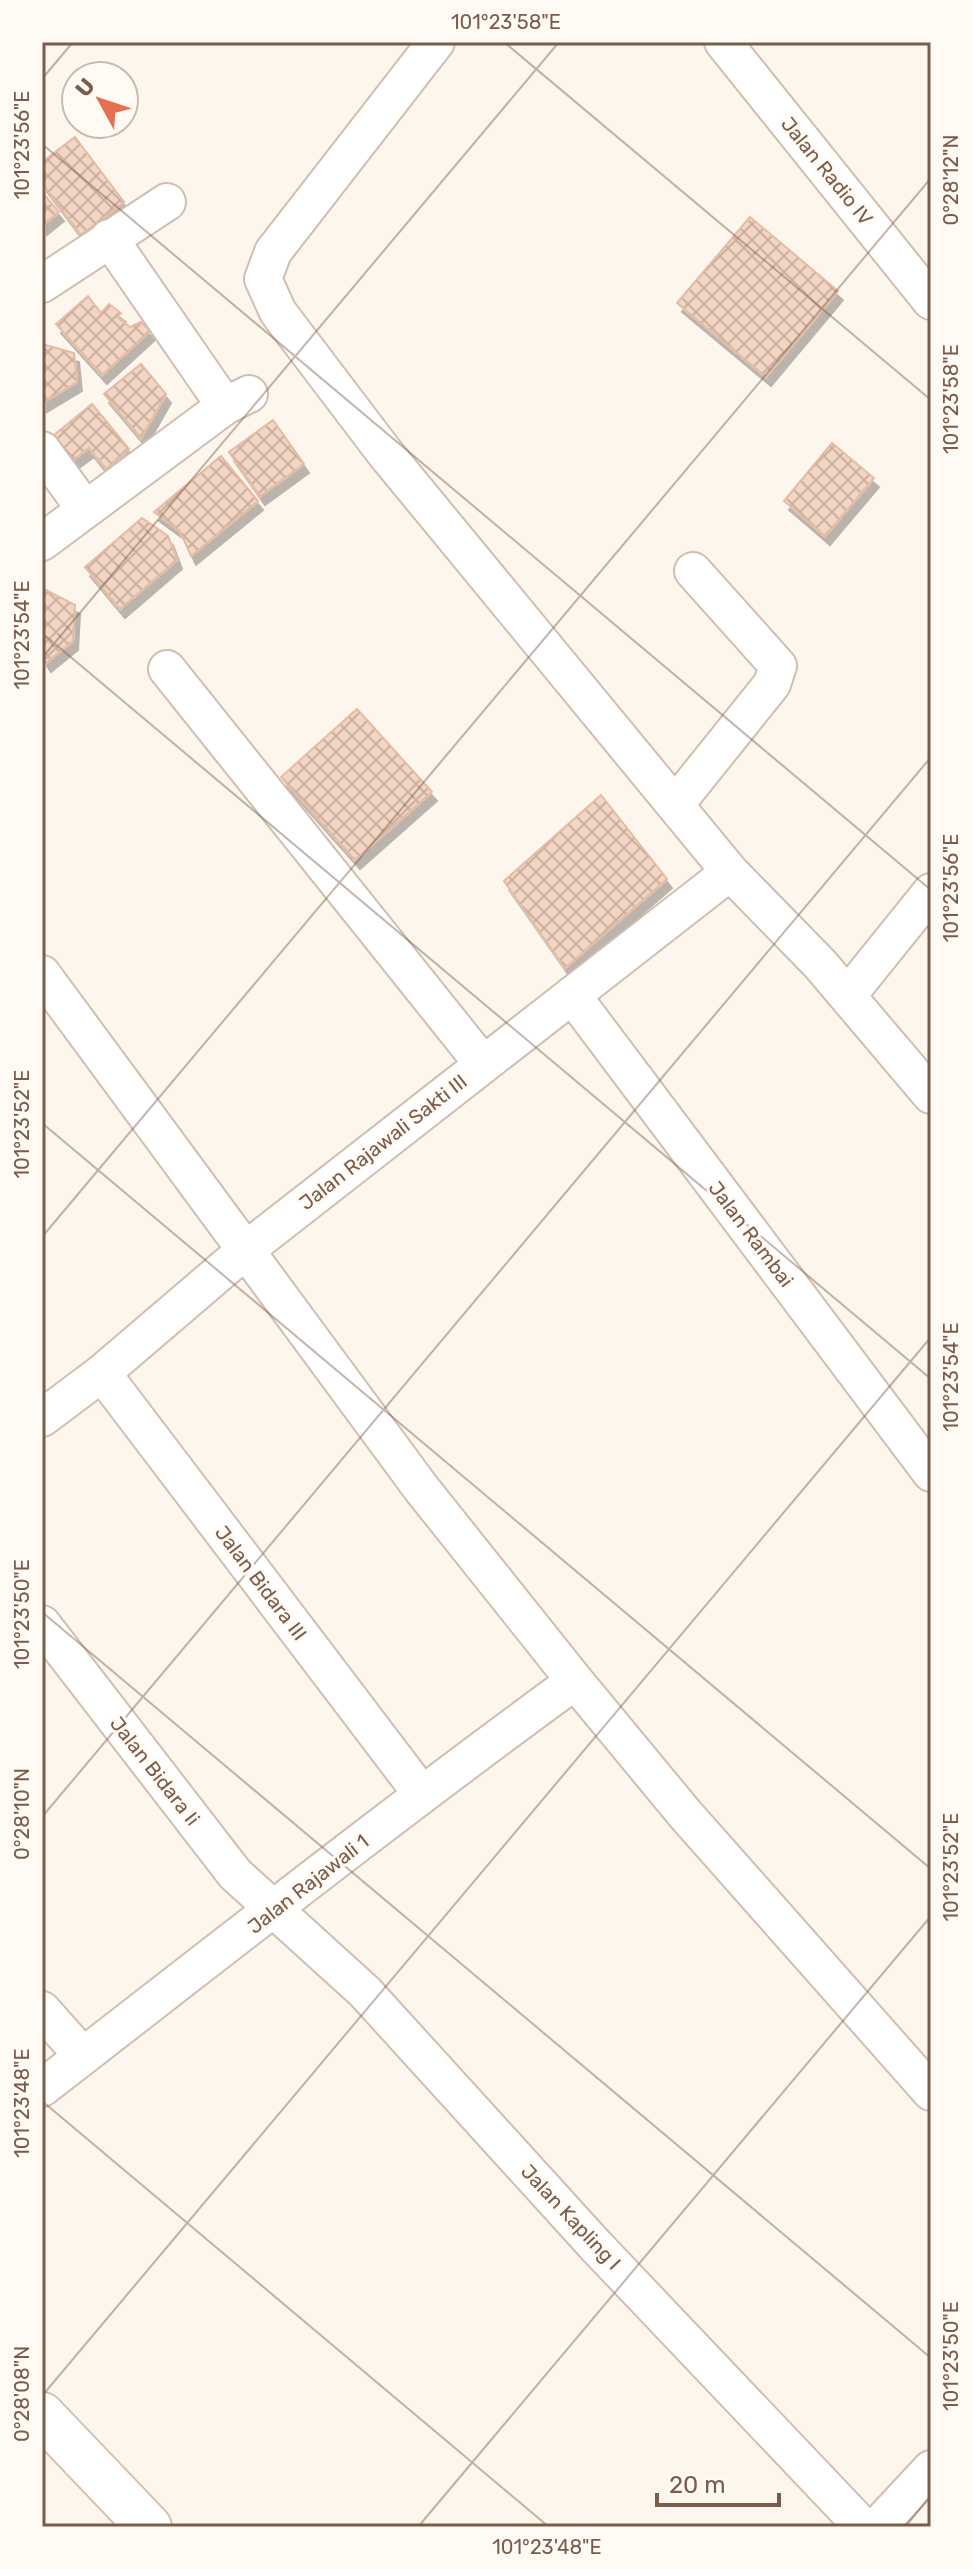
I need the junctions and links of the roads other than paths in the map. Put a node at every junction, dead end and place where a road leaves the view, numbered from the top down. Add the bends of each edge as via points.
1 (436, 42) edge
2 (723, 42) edge
3 (167, 202) dead end
4 (109, 238) junction
5 (42, 284) edge
6 (931, 301) edge
7 (42, 450) edge
8 (85, 509) junction
9 (42, 542) edge
10 (693, 571) dead end
11 (167, 669) dead end
12 (675, 805) junction
13 (730, 872) junction
14 (931, 892) edge
15 (42, 974) edge
16 (572, 995) junction
17 (848, 995) junction
18 (483, 1064) junction
19 (931, 1095) edge
20 (247, 1249) junction
21 (102, 1373) junction
22 (42, 1418) edge
23 (931, 1473) edge
24 (42, 1624) edge
25 (575, 1681) junction
26 (421, 1793) junction
27 (275, 1910) junction
28 (42, 2010) edge
29 (83, 2056) junction
30 (42, 2088) edge
31 (931, 2092) edge
32 (42, 2415) edge
33 (931, 2469) edge
34 (149, 2527) edge
35 (863, 2527) edge
36 (877, 2527) edge

1 - 12 street via 273,252 263,279 278,312 385,453
2 - 6 street, Jalan Radio IV
3 - 4 street
4 - 5 street
4 - 8 street via 237,400
7 - 8 street
8 - 9 street
10 - 12 street via 778,666 772,684
11 - 18 street
12 - 13 street
13 - 16 street, Jalan Rajawali Sakti III
13 - 17 street
14 - 17 street
15 - 20 street
16 - 18 street, Jalan Rajawali Sakti III
16 - 23 street, Jalan Rambai
17 - 19 street
18 - 20 street, Jalan Rajawali Sakti III
20 - 21 street, Jalan Rajawali Sakti III
20 - 25 street via 421,1488
21 - 22 street, Jalan Rajawali Sakti III
21 - 26 street, Jalan Bidara III
24 - 27 street, Jalan Bidara Ii via 235,1874
25 - 26 street, Jalan Rajawali 1
25 - 31 street
26 - 27 street, Jalan Rajawali 1
27 - 29 street, Jalan Rajawali 1
27 - 35 street, Jalan Kapling I via 365,1992 595,2245
28 - 29 street
29 - 30 street, Jalan Rajawali 1
32 - 34 street
33 - 36 street

